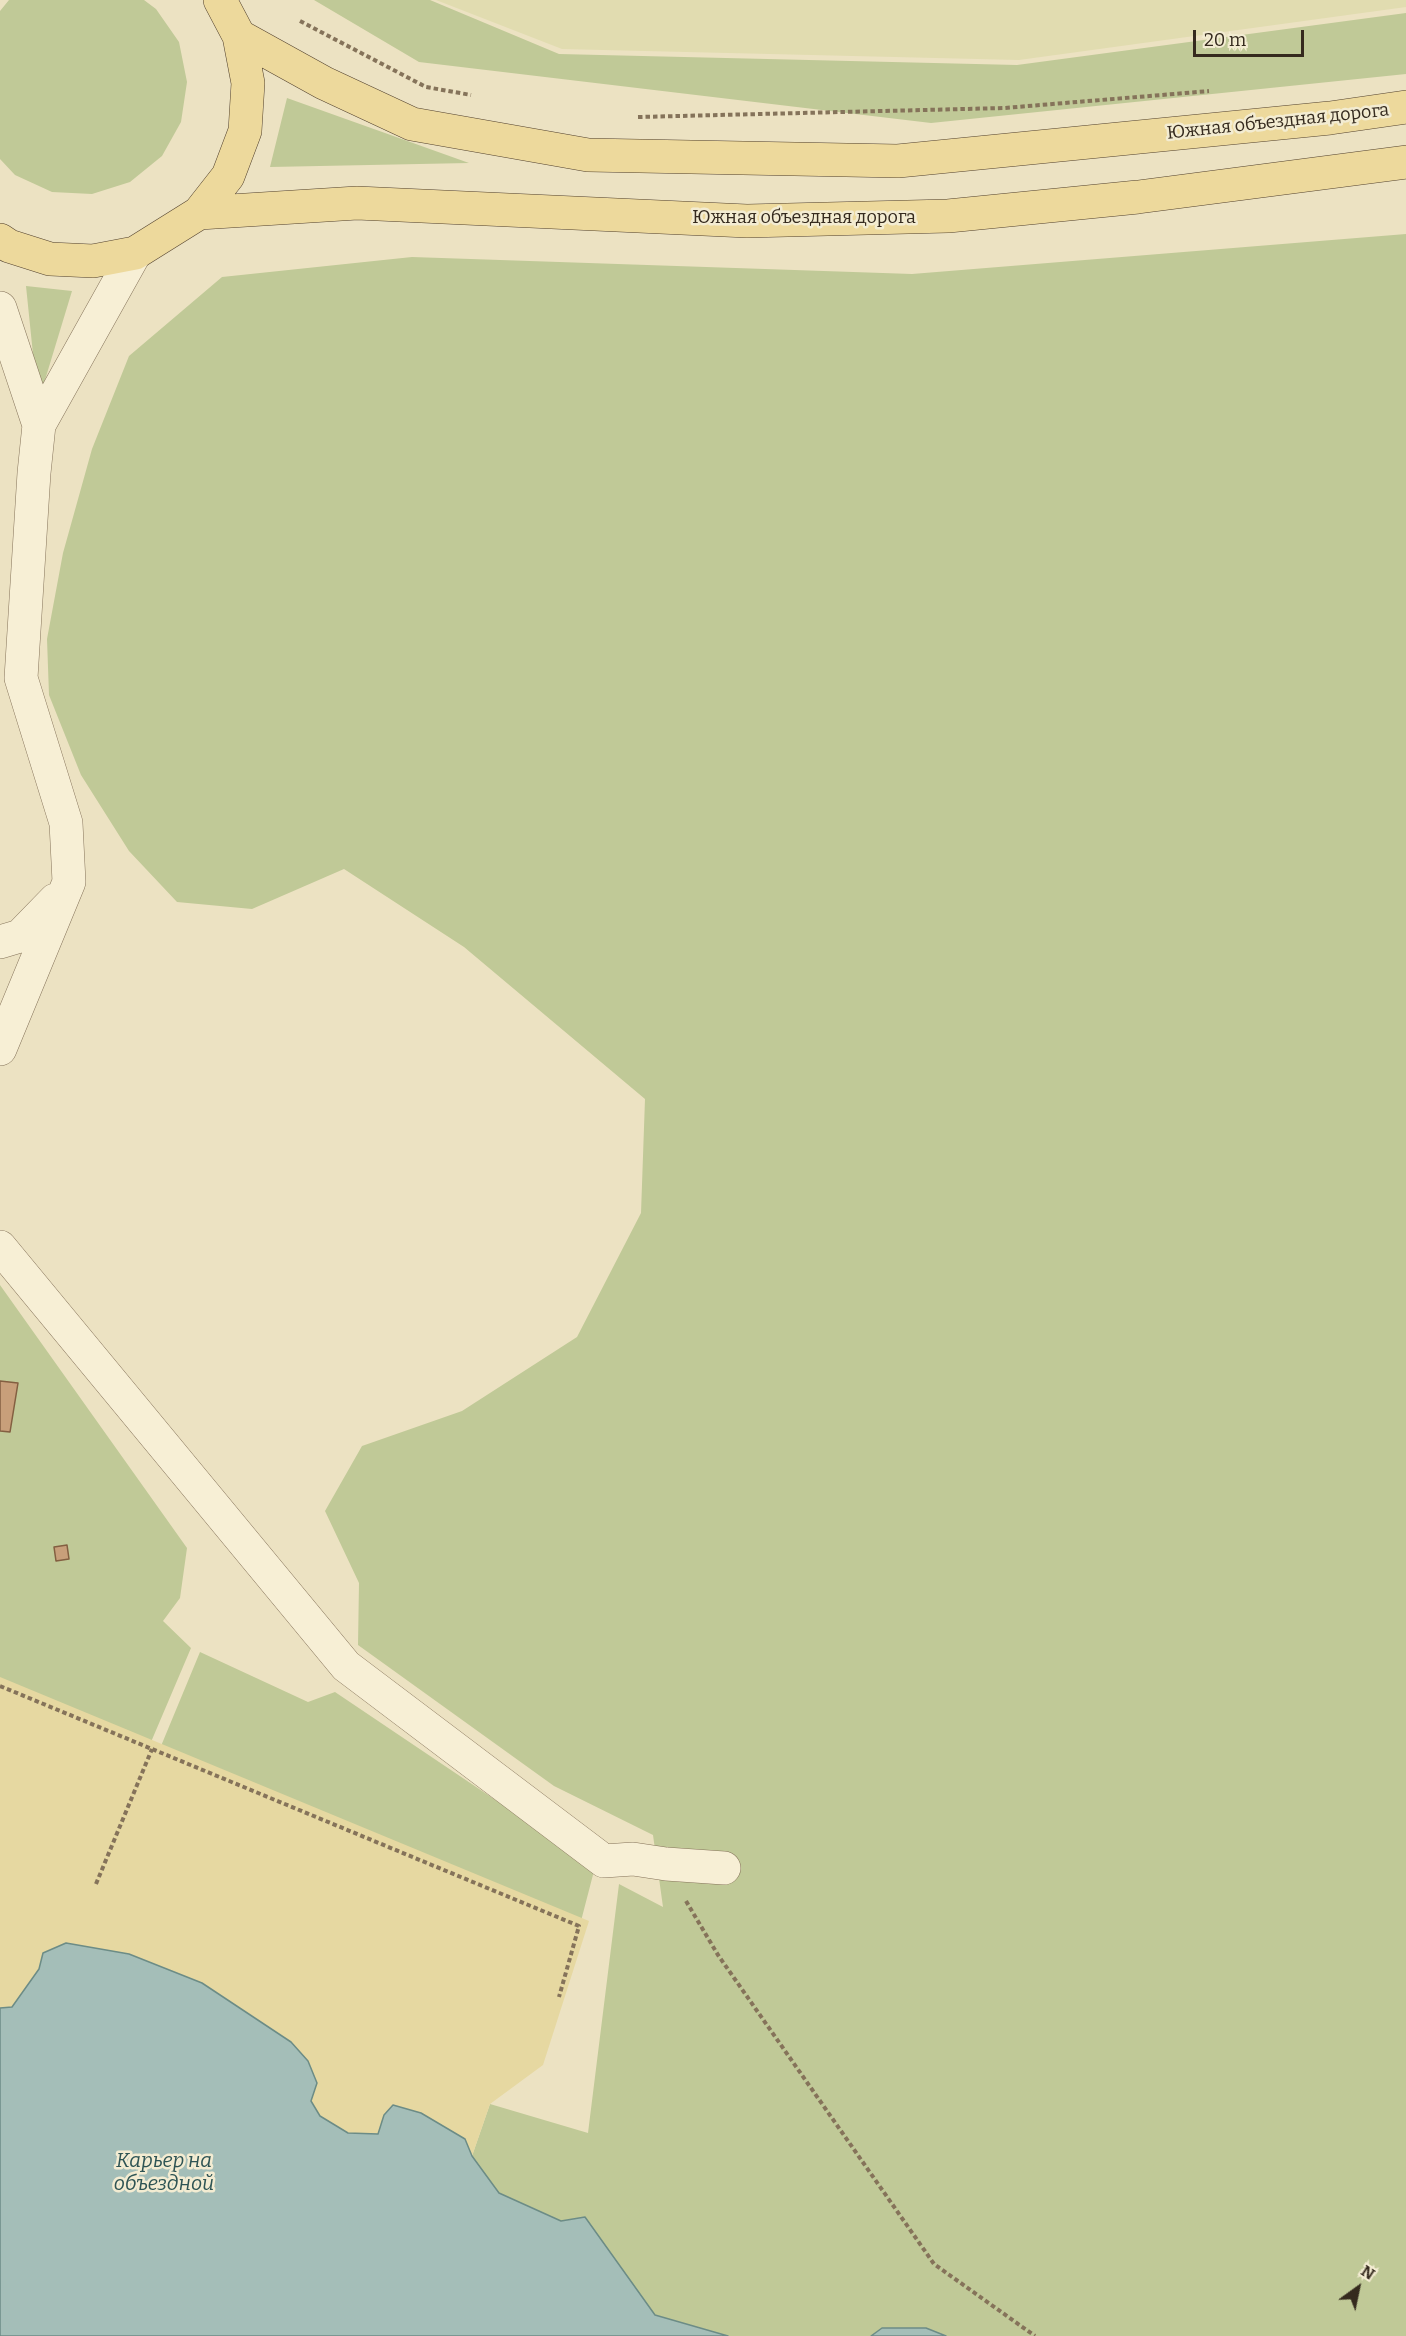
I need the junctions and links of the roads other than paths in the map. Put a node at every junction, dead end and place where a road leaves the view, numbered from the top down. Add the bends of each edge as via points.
1 (220, 0) edge
2 (239, 36) junction
3 (1406, 107) edge
4 (1406, 162) edge
5 (199, 213) junction
6 (0, 240) edge
7 (135, 253) junction
8 (0, 308) edge
9 (39, 425) junction
10 (69, 882) junction
11 (0, 942) edge
12 (0, 1049) edge
13 (0, 1247) edge
14 (724, 1868) dead end

1 - 2 main road
2 - 3 main road, Южная объездная дорога via 412,124 588,155 898,161
2 - 5 main road via 248,83 245,131 228,176
4 - 5 main road, Южная объездная дорога via 1138,197 948,216 747,221 357,203
5 - 7 main road
6 - 7 main road via 50,259 93,261
7 - 9 lane
8 - 9 lane
9 - 10 lane via 21,678 66,823
10 - 11 lane via 20,936
10 - 12 lane
13 - 14 lane via 346,1666 604,1860

